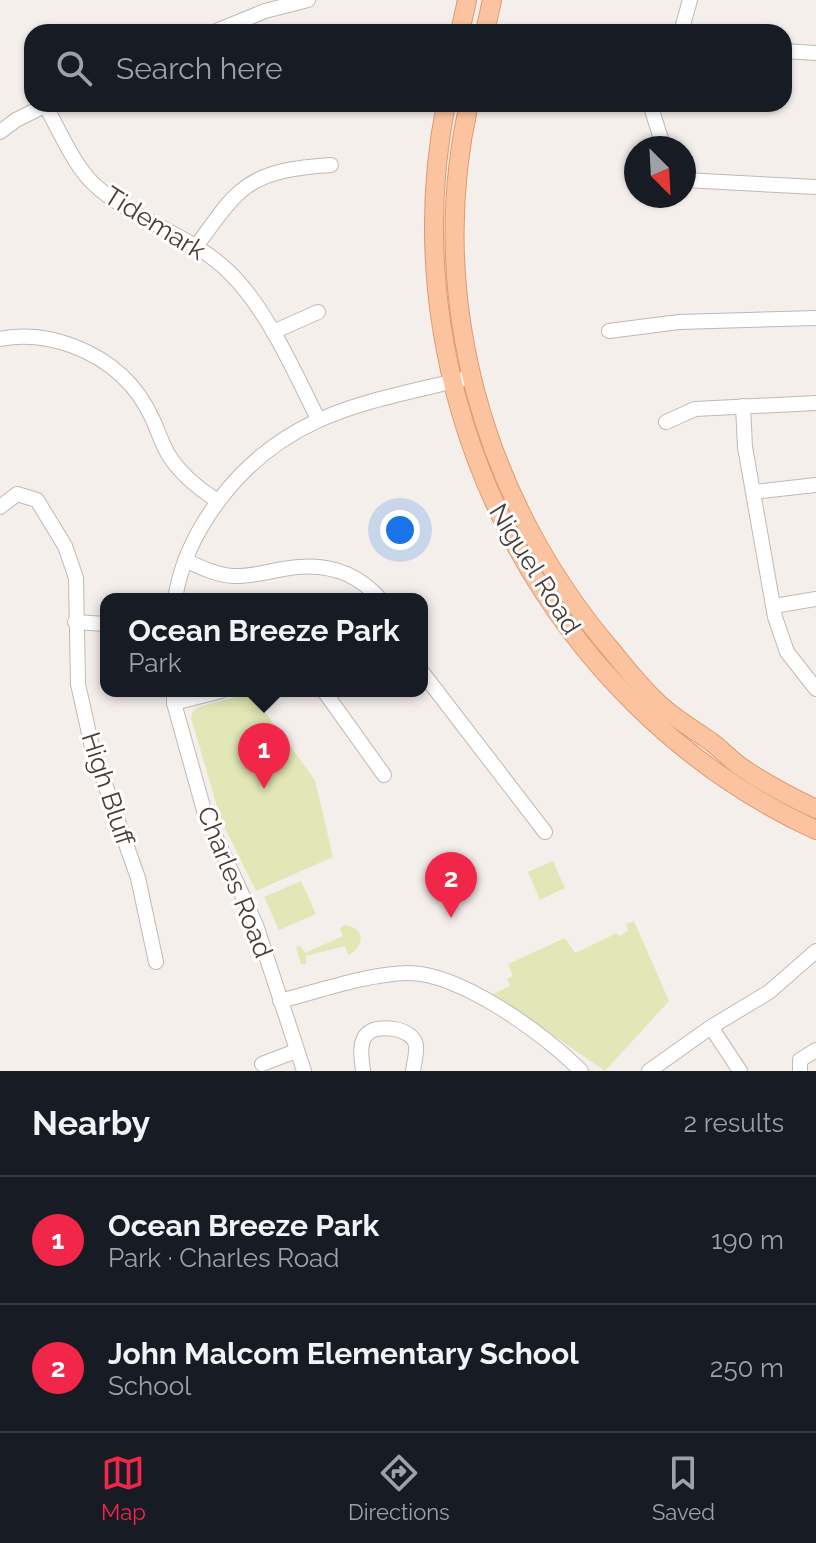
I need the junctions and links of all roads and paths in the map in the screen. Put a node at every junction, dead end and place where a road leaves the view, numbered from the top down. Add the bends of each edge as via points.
1 (308, 0) edge
2 (467, 0) edge
3 (492, 0) edge
4 (690, 0) edge
5 (233, 24) edge
6 (462, 24) edge
7 (487, 24) edge
8 (683, 24) edge
9 (792, 52) edge
10 (816, 53) edge
11 (33, 112) edge
12 (50, 112) edge
13 (444, 112) edge
14 (467, 112) edge
15 (653, 112) edge
16 (0, 132) edge
17 (660, 136) edge
18 (331, 165) dead end
19 (696, 181) edge
20 (816, 187) edge
21 (197, 245) junction
22 (318, 312) dead end
23 (816, 318) edge
24 (609, 331) dead end
25 (273, 332) junction
26 (0, 339) edge
27 (462, 379) junction
28 (816, 403) edge
29 (743, 406) junction
30 (318, 419) junction
31 (666, 422) dead end
32 (816, 485) edge
33 (753, 492) junction
34 (218, 501) junction
35 (0, 507) edge
36 (185, 560) junction
37 (177, 593) edge
38 (373, 593) edge
39 (816, 599) edge
40 (774, 606) junction
41 (75, 622) junction
42 (100, 624) edge
43 (428, 680) edge
44 (816, 689) edge
45 (174, 697) edge
46 (328, 697) edge
47 (384, 775) dead end
48 (816, 809) edge
49 (816, 830) edge
50 (545, 832) dead end
51 (816, 951) edge
52 (156, 962) dead end
53 (286, 999) junction
54 (711, 1027) junction
55 (295, 1049) junction
56 (816, 1050) edge
57 (262, 1061) dead end
58 (304, 1071) edge
59 (363, 1071) edge
60 (413, 1071) edge
61 (581, 1071) edge
62 (649, 1071) edge
63 (740, 1071) edge
64 (800, 1071) edge

1 - 5 street
2 - 6 main road
3 - 7 main road
4 - 8 street
9 - 10 street
11 - 16 street
12 - 21 street, Tidemark via 95,185
13 - 27 main road, Niguel Road via 433,265 439,323
14 - 27 main road, Niguel Road via 455,204
15 - 17 street
18 - 21 street via 262,178 242,190
19 - 20 street
21 - 25 street, Tidemark via 232,274
22 - 25 street
23 - 24 street via 679,322
25 - 30 street, Tidemark
26 - 34 street via 20,335 64,342 122,374 152,416 168,455
27 - 30 street
27 - 48 main road, Niguel Road via 519,510 583,617 657,703 745,770
27 - 49 main road, Niguel Road via 473,453 492,501 538,583 593,659 689,751 750,794
28 - 29 street
29 - 31 street via 695,409
29 - 33 street
30 - 34 street via 255,459
32 - 33 street
33 - 40 street
34 - 36 street via 199,526
35 - 41 street, High Bluff via 17,494 37,500 65,546 76,578
36 - 37 street
36 - 38 street via 231,576 323,567 358,579
39 - 40 street
40 - 44 street via 787,652
41 - 42 street
41 - 52 street, High Bluff via 78,684 92,747 138,878
43 - 50 street
45 - 53 street, Charles Road via 205,814
46 - 47 street
51 - 54 street via 769,992
53 - 55 street, Charles Road
53 - 61 street via 382,976 438,976 493,1004 562,1051
54 - 62 street
54 - 63 street
55 - 57 street
55 - 58 street, Charles Road
56 - 64 street via 800,1060
59 - 60 street via 362,1043 374,1030 412,1035

